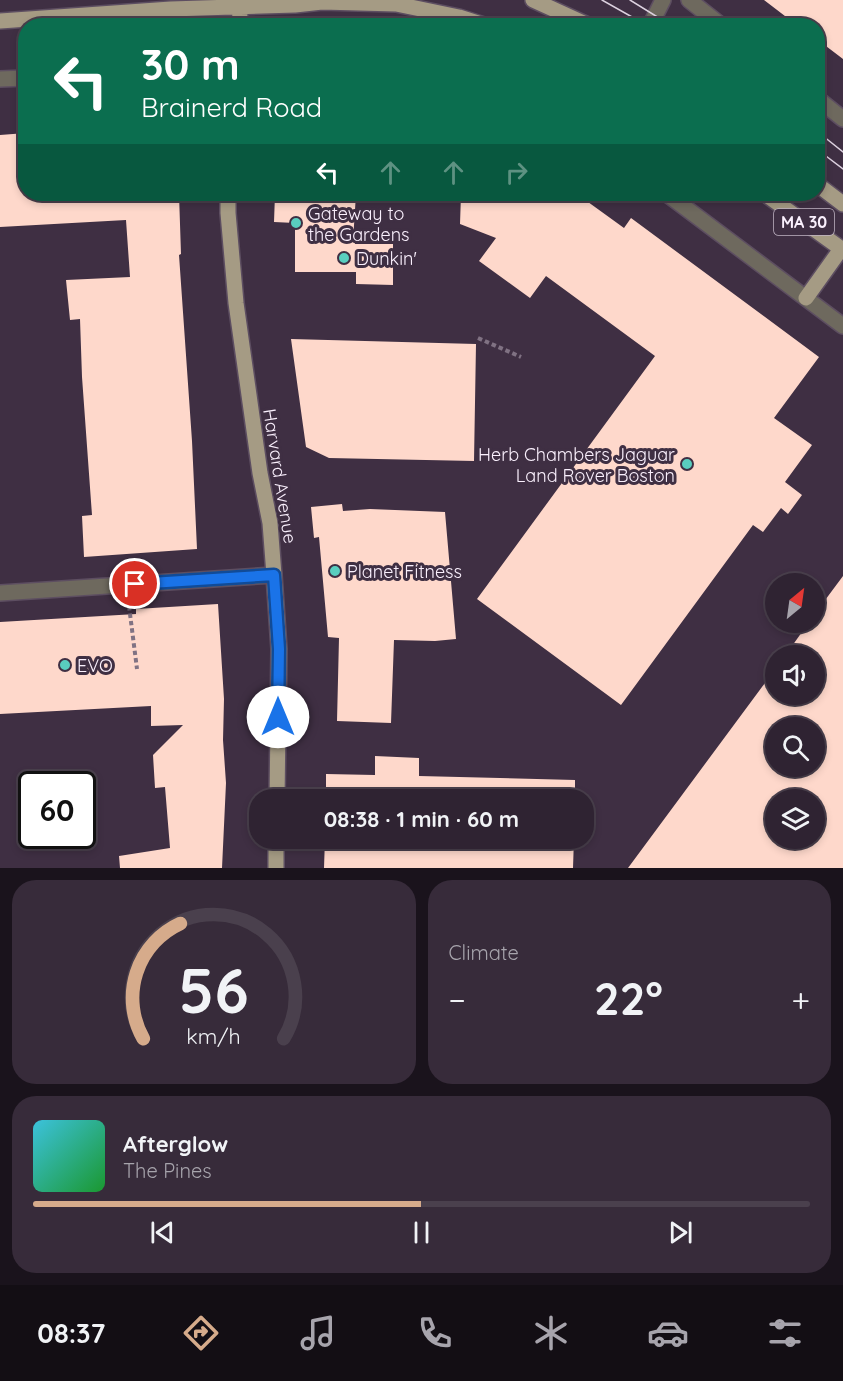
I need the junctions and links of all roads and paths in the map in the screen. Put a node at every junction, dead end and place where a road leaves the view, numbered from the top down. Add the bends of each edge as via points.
1 (533, 0) edge
2 (663, 0) edge
3 (689, 0) edge
4 (241, 3) edge
5 (40, 18) edge
6 (239, 18) edge
7 (462, 18) edge
8 (572, 18) edge
9 (654, 18) edge
10 (712, 18) edge
11 (18, 20) edge
12 (0, 21) edge
13 (18, 78) edge
14 (0, 79) edge
15 (825, 105) edge
16 (843, 119) edge
17 (825, 190) edge
18 (228, 201) edge
19 (676, 201) edge
20 (775, 201) edge
21 (843, 204) edge
22 (842, 249) edge
23 (806, 297) junction
24 (843, 326) edge
25 (478, 338) dead end
26 (521, 357) dead end
27 (274, 575) junction
28 (0, 593) edge
29 (129, 606) dead end
30 (137, 669) dead end
31 (277, 789) edge
32 (276, 849) edge
33 (276, 868) edge

1 - 8 main road
2 - 9 street
3 - 10 street
4 - 5 main road
4 - 6 main road
4 - 7 main road via 396,4
11 - 12 main road
13 - 14 street
15 - 16 street
17 - 21 main road, MA 30
18 - 27 main road, Harvard Avenue via 236,303 270,523
19 - 23 street
20 - 22 main road, MA 30
22 - 23 main road
23 - 24 street
25 - 26 path
27 - 28 street
27 - 31 main road, Harvard Avenue via 279,649
29 - 30 path
32 - 33 main road

